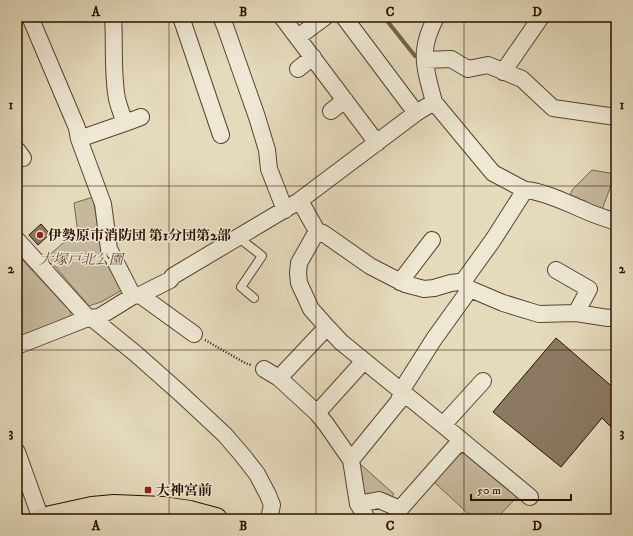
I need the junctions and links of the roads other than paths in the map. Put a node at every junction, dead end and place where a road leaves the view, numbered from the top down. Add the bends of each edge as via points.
1 (30, 17) edge
2 (113, 17) edge
3 (181, 17) edge
4 (221, 17) edge
5 (282, 17) edge
6 (325, 17) edge
7 (344, 17) edge
8 (436, 17) edge
9 (541, 17) edge
10 (298, 37) junction
11 (313, 57) junction
12 (425, 60) junction
13 (298, 69) dead end
14 (503, 72) junction
15 (345, 100) junction
16 (434, 102) junction
17 (331, 111) dead end
18 (416, 113) junction
19 (141, 117) dead end
20 (616, 117) edge
21 (125, 123) junction
22 (221, 135) dead end
23 (79, 139) junction
24 (377, 143) junction
25 (525, 190) junction
26 (299, 201) junction
27 (285, 210) junction
28 (616, 222) edge
29 (317, 231) junction
30 (238, 237) junction
31 (17, 240) edge
32 (432, 240) dead end
33 (556, 270) dead end
34 (400, 282) junction
35 (466, 286) junction
36 (137, 296) junction
37 (254, 298) dead end
38 (576, 313) junction
39 (616, 317) edge
40 (88, 318) junction
41 (327, 328) junction
42 (194, 334) road end
43 (17, 346) edge
44 (364, 361) junction
45 (264, 369) road end
46 (279, 378) junction
47 (483, 381) dead end
48 (401, 391) junction
49 (317, 413) junction
50 (443, 425) junction
51 (461, 440) junction
52 (17, 452) edge
53 (351, 460) junction
54 (530, 497) dead end
55 (364, 513) edge
56 (41, 519) edge
57 (216, 519) edge
58 (268, 519) edge

1 - 23 street via 77,128
2 - 21 street via 114,75 117,99
3 - 22 street
4 - 27 street via 257,117 267,150 269,169
5 - 10 street
6 - 10 street
7 - 18 street
8 - 12 street via 425,49
9 - 14 street
10 - 11 street
11 - 13 street
11 - 15 street
12 - 14 street via 451,60 468,69 488,65
12 - 16 street
14 - 20 street via 522,79 553,108
15 - 17 street
15 - 24 street
16 - 18 street
16 - 25 street via 493,173
18 - 24 street
19 - 21 street
21 - 23 street
23 - 36 street via 103,204 109,249
24 - 26 street
25 - 28 street via 560,200
25 - 35 street
26 - 27 street
26 - 29 street
27 - 30 street
29 - 34 street via 324,233 370,266
29 - 41 street via 299,264 298,273 299,282 311,309
30 - 36 street via 170,280
30 - 37 lane via 262,256 241,287
31 - 40 street
32 - 34 street
33 - 38 street via 589,289
34 - 35 street via 424,289 459,282
35 - 38 street via 503,303 539,314
35 - 48 street
36 - 40 street via 99,316
36 - 42 street
38 - 39 street
40 - 43 street
40 - 58 street via 93,319 136,354 225,435 244,456 257,474 272,505
41 - 44 street
41 - 46 street
44 - 48 street
44 - 49 street
45 - 46 street
46 - 49 street
47 - 50 street
48 - 50 street
48 - 53 street via 399,401
49 - 53 street
50 - 51 street
51 - 54 street
51 - 55 street via 400,509 379,500
52 - 56 street
53 - 55 street
56 - 57 main road via 114,506 163,508

